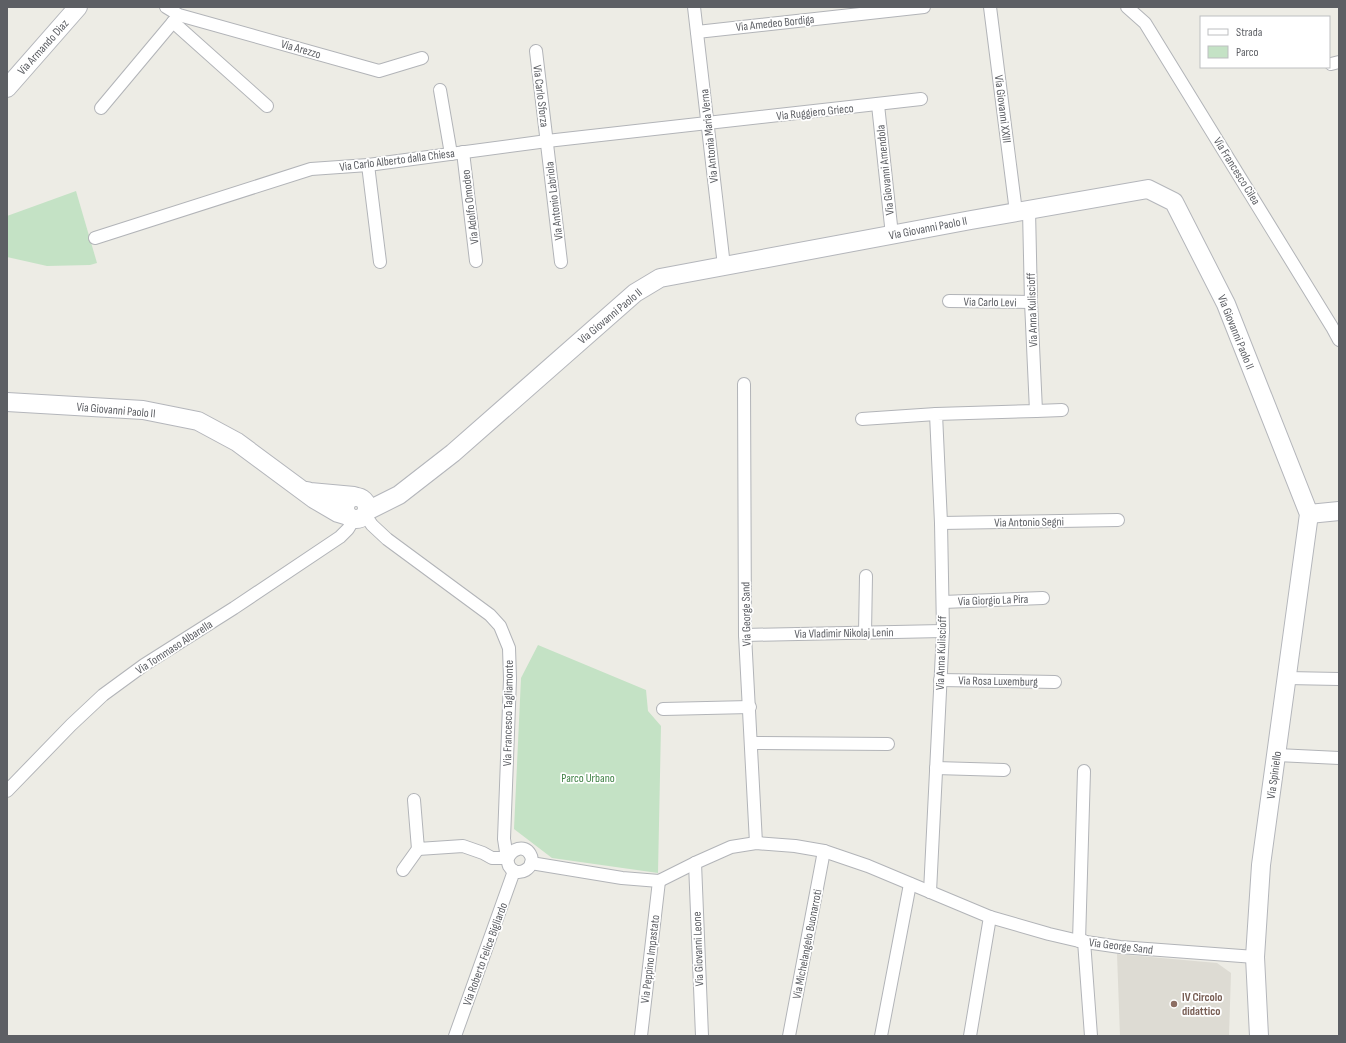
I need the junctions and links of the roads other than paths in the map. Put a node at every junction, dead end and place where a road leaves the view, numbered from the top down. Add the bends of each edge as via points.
1 (78, 7) edge
2 (166, 7) edge
3 (694, 7) edge
4 (924, 7) edge
5 (990, 7) edge
6 (1127, 7) edge
7 (176, 18) junction
8 (697, 32) junction
9 (536, 51) dead end
10 (422, 58) dead end
11 (7, 88) edge
12 (440, 90) dead end
13 (921, 99) dead end
14 (878, 105) junction
15 (267, 106) dead end
16 (101, 108) dead end
17 (708, 123) junction
18 (547, 141) junction
19 (463, 152) junction
20 (451, 154) junction
21 (368, 165) junction
22 (1023, 211) junction
23 (892, 235) junction
24 (95, 238) dead end
25 (476, 261) dead end
26 (380, 262) dead end
27 (561, 262) dead end
28 (724, 266) junction
29 (949, 301) dead end
30 (1031, 302) junction
31 (1339, 340) edge
32 (744, 384) dead end
33 (7, 402) edge
34 (1036, 410) junction
35 (1062, 410) dead end
36 (936, 414) junction
37 (862, 419) dead end
38 (358, 509) junction
39 (1339, 511) edge
40 (1309, 514) junction
41 (1118, 520) dead end
42 (941, 523) junction
43 (866, 576) dead end
44 (1043, 598) dead end
45 (943, 602) junction
46 (943, 631) junction
47 (865, 633) junction
48 (746, 635) junction
49 (1287, 678) junction
50 (1339, 679) edge
51 (940, 680) junction
52 (1055, 682) dead end
53 (750, 707) junction
54 (663, 710) dead end
55 (752, 742) junction
56 (888, 744) dead end
57 (1277, 755) junction
58 (1339, 758) edge
59 (936, 768) junction
60 (1004, 770) dead end
61 (1084, 771) dead end
62 (7, 791) edge
63 (414, 800) dead end
64 (756, 843) junction
65 (418, 849) junction
66 (824, 851) junction
67 (508, 858) junction
68 (531, 863) junction
69 (695, 863) junction
70 (403, 870) dead end
71 (514, 871) junction
72 (659, 881) junction
73 (910, 884) junction
74 (930, 892) junction
75 (990, 917) junction
76 (1081, 941) junction
77 (1255, 957) junction
78 (455, 1036) edge
79 (641, 1036) edge
80 (702, 1036) edge
81 (789, 1036) edge
82 (881, 1036) edge
83 (970, 1036) edge
84 (1091, 1036) edge
85 (1259, 1036) edge

1 - 11 street, Via Armando Diaz
2 - 7 street, Via Arezzo
3 - 8 street, Via Antonia Maria Verna
4 - 8 street, Via Amedeo Bordiga
5 - 22 street, Via Giovanni XXIII
6 - 31 street, Via Francesco Cilea via 1145,23
7 - 10 street, Via Arezzo via 379,71
7 - 15 street, Via Arezzo
7 - 16 street
8 - 17 street, Via Antonia Maria Verna
9 - 18 street, Via Carlo Sforza
12 - 20 street
13 - 14 street, Via Ruggiero Grieco
14 - 17 street, Via Ruggiero Grieco
14 - 23 street, Via Giovanni Amendola
17 - 18 street, Via Carlo Alberto dalla Chiesa
17 - 28 street, Via Antonia Maria Verna
18 - 19 street, Via Carlo Alberto dalla Chiesa
18 - 27 street, Via Antonio Labriola
19 - 20 street, Via Carlo Alberto dalla Chiesa
19 - 25 street, Via Adolfo Omodeo
20 - 21 street, Via Carlo Alberto dalla Chiesa
21 - 24 street, Via Carlo Alberto dalla Chiesa via 311,169
21 - 26 street
22 - 23 street, Via Giovanni Paolo II
22 - 30 street, Via Anna Kuliscioff
22 - 40 street, Via Giovanni Paolo II via 1148,190 1174,202 1226,304
23 - 28 street, Via Giovanni Paolo II
28 - 38 street, Via Giovanni Paolo II via 660,278 635,293 453,453 415,483 399,495
29 - 30 street, Via Carlo Levi
30 - 34 street, Via Anna Kuliscioff
32 - 48 street, Via George Sand
33 - 38 street, Via Giovanni Paolo II via 143,410 198,421 237,442 300,488
34 - 35 street
34 - 36 street
36 - 37 street
36 - 42 street, Via Anna Kuliscioff
38 - 62 street, Via Tommaso Albarella via 348,529 340,537 144,665 103,695
38 - 67 street, Via Francesco Tagliamonte via 388,539 490,615 500,626 507,641 510,679 504,838
39 - 40 street
40 - 49 street, Via Spiniello
41 - 42 street, Via Antonio Segni
42 - 45 street, Via Anna Kuliscioff
43 - 47 street
44 - 45 street, Via Giorgio La Pira
45 - 46 street, Via Anna Kuliscioff
46 - 47 street, Via Vladimir Nikolaj Lenin
46 - 51 street, Via Anna Kuliscioff
47 - 48 street, Via Vladimir Nikolaj Lenin
48 - 53 street, Via George Sand
49 - 50 street
49 - 57 street, Via Spiniello
51 - 52 street, Via Rosa Luxemburg
51 - 59 street, Via Anna Kuliscioff
53 - 54 street
53 - 55 street, Via George Sand
55 - 56 street
55 - 64 street, Via George Sand
57 - 58 street
57 - 77 street, Via Spiniello via 1261,865
59 - 60 street
59 - 74 street, Via Anna Kuliscioff
61 - 76 street
63 - 65 street
64 - 66 street, Via George Sand
64 - 69 street, Via George Sand via 731,847
65 - 67 street via 463,846 492,858
65 - 70 street
66 - 73 street, Via George Sand
66 - 81 street, Via Michelangelo Buonarroti
67 - 68 street via 512,851 520,848 530,853
67 - 71 street via 509,866
68 - 71 street via 526,871
68 - 72 street via 622,878
69 - 72 street, Via George Sand
69 - 80 street, Via Giovanni Leone
71 - 78 street, Via Roberto Felice Bigliardo
72 - 79 street, Via Peppino Impastato
73 - 74 street, Via George Sand
73 - 82 street
74 - 75 street, Via George Sand
75 - 76 street, Via George Sand
75 - 83 street
76 - 77 street, Via George Sand via 1120,947
76 - 84 street
77 - 85 street, Via Spiniello

